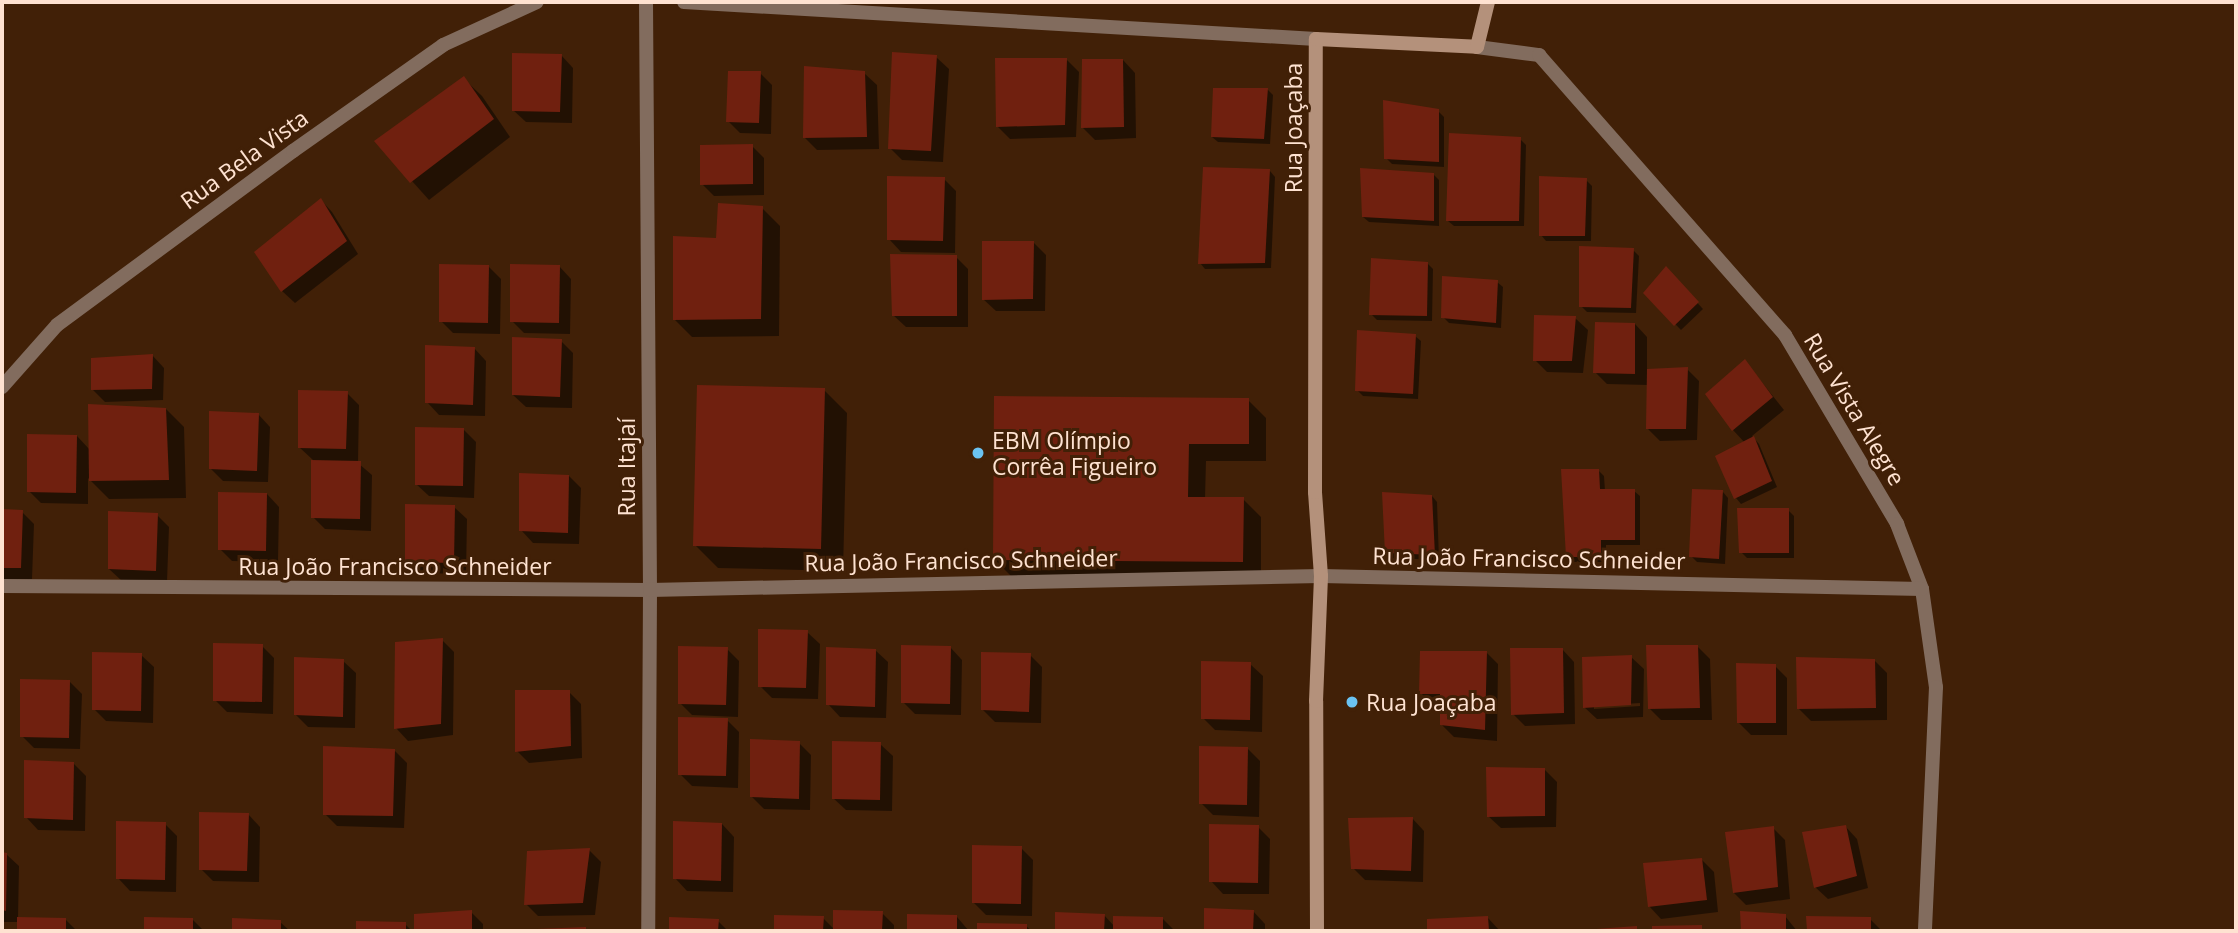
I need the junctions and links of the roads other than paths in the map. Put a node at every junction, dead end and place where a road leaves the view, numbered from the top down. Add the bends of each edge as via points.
1 (537, 2) edge
2 (646, 2) edge
3 (684, 2) edge
4 (1488, 2) edge
5 (1317, 39) junction
6 (1477, 47) junction
7 (2, 387) edge
8 (1321, 576) junction
9 (2, 586) edge
10 (1922, 589) junction
11 (650, 590) junction
12 (648, 931) edge
13 (1317, 931) edge
14 (1925, 931) edge

1 - 7 street, Rua Bela Vista via 443,45 293,151 57,325
2 - 11 street, Rua Itajaí
3 - 5 street
4 - 6 street
5 - 6 street
5 - 8 street, Rua Joaçaba via 1315,492
6 - 10 street, Rua Vista Alegre via 1539,55 1785,335 1897,524
8 - 10 street, Rua João Francisco Schneider
8 - 11 street, Rua João Francisco Schneider
8 - 13 street, Rua Joaçaba
9 - 11 street, Rua João Francisco Schneider
10 - 14 street, Rua Vista Alegre via 1936,687
11 - 12 street, Rua Itajaí

